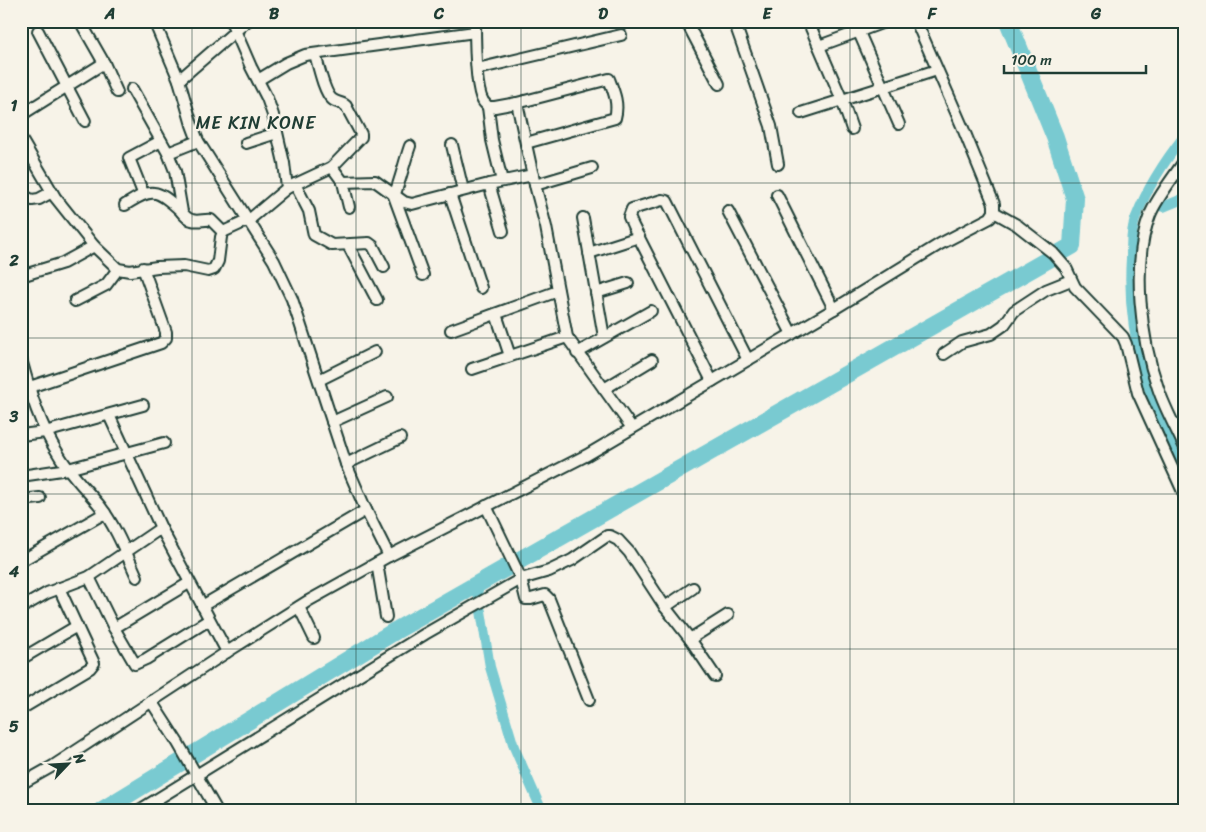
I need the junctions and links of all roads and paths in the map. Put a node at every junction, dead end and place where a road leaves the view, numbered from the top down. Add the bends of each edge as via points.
1 (94, 21) edge
2 (154, 21) edge
3 (231, 21) edge
4 (247, 21) edge
5 (475, 21) edge
6 (686, 21) edge
7 (734, 21) edge
8 (808, 21) edge
9 (854, 21) edge
10 (888, 21) edge
11 (916, 21) edge
12 (82, 24) edge
13 (38, 31) dead end
14 (475, 32) junction
15 (858, 32) junction
16 (236, 33) junction
17 (621, 35) dead end
18 (819, 46) junction
19 (315, 54) junction
20 (104, 64) junction
21 (477, 68) junction
22 (937, 70) junction
23 (179, 80) junction
24 (258, 80) junction
25 (719, 84) dead end
26 (67, 86) junction
27 (882, 87) junction
28 (132, 89) dead end
29 (117, 92) dead end
30 (842, 100) junction
31 (517, 103) junction
32 (488, 107) junction
33 (801, 113) dead end
34 (21, 115) edge
35 (85, 121) dead end
36 (899, 124) dead end
37 (852, 130) dead end
38 (277, 133) junction
39 (21, 139) edge
40 (161, 141) junction
41 (198, 141) junction
42 (246, 143) dead end
43 (526, 143) junction
44 (410, 146) dead end
45 (452, 146) dead end
46 (168, 153) junction
47 (1185, 160) edge
48 (778, 164) dead end
49 (332, 167) junction
50 (592, 168) dead end
51 (534, 180) junction
52 (502, 181) junction
53 (343, 182) junction
54 (489, 184) junction
55 (291, 186) junction
56 (463, 190) junction
57 (52, 192) junction
58 (143, 193) junction
59 (450, 194) junction
60 (23, 195) dead end
61 (777, 195) dead end
62 (394, 196) junction
63 (125, 205) dead end
64 (349, 207) dead end
65 (728, 211) dead end
66 (182, 212) junction
67 (994, 212) junction
68 (584, 218) dead end
69 (249, 220) junction
70 (503, 231) dead end
71 (223, 232) junction
72 (639, 238) junction
73 (348, 245) junction
74 (94, 246) junction
75 (589, 254) junction
76 (384, 267) dead end
77 (149, 268) junction
78 (118, 269) junction
79 (424, 275) dead end
80 (21, 276) edge
81 (1071, 280) junction
82 (628, 283) dead end
83 (481, 288) dead end
84 (558, 290) junction
85 (596, 293) junction
86 (377, 300) dead end
87 (75, 301) dead end
88 (834, 309) junction
89 (651, 311) dead end
90 (496, 314) junction
91 (451, 330) dead end
92 (792, 334) junction
93 (567, 337) junction
94 (604, 337) junction
95 (375, 352) dead end
96 (578, 352) junction
97 (944, 354) dead end
98 (510, 356) junction
99 (21, 359) edge
100 (652, 360) dead end
101 (748, 360) junction
102 (472, 369) dead end
103 (319, 380) junction
104 (712, 381) junction
105 (25, 388) edge
106 (604, 389) junction
107 (387, 396) dead end
108 (143, 405) dead end
109 (108, 415) junction
110 (332, 422) junction
111 (632, 428) junction
112 (46, 432) junction
113 (21, 435) edge
114 (400, 438) dead end
115 (164, 443) dead end
116 (1185, 448) edge
117 (127, 453) junction
118 (346, 464) junction
119 (68, 469) junction
120 (21, 476) edge
121 (1185, 496) edge
122 (40, 498) dead end
123 (21, 500) edge
124 (486, 506) junction
125 (366, 510) junction
126 (105, 513) junction
127 (161, 528) junction
128 (125, 551) junction
129 (389, 556) junction
130 (21, 561) edge
131 (377, 563) junction
132 (89, 577) junction
133 (138, 577) dead end
134 (521, 579) junction
135 (189, 582) junction
136 (59, 588) junction
137 (693, 588) dead end
138 (202, 606) junction
139 (299, 607) junction
140 (665, 607) junction
141 (21, 608) edge
142 (728, 615) dead end
143 (386, 617) dead end
144 (209, 620) junction
145 (77, 626) junction
146 (114, 628) junction
147 (314, 638) dead end
148 (690, 639) junction
149 (227, 652) junction
150 (21, 659) edge
151 (715, 676) dead end
152 (590, 700) dead end
153 (151, 701) junction
154 (21, 709) edge
155 (196, 775) junction
156 (21, 784) edge
157 (143, 810) edge
158 (217, 811) edge

1 - 12 street
2 - 23 street
3 - 16 street
4 - 16 street
5 - 14 street
6 - 25 street
7 - 48 street via 771,126
8 - 18 street
9 - 15 street
10 - 15 street
11 - 22 street
12 - 20 street
13 - 26 street
14 - 19 street
14 - 21 street
15 - 18 street
15 - 27 street
16 - 23 street
16 - 24 street
17 - 21 street
18 - 30 street
19 - 24 street via 286,63
19 - 49 street via 327,94 346,106 361,134 360,139
20 - 26 street
20 - 29 street
21 - 32 street via 480,92
22 - 27 street
22 - 67 street via 994,204
23 - 41 street
24 - 38 street
26 - 34 street
26 - 35 street
27 - 30 street
27 - 36 street
28 - 40 street
30 - 33 street
30 - 37 street
31 - 32 street
31 - 43 street
31 - 43 street via 609,79 616,98 615,118 610,121
32 - 52 street
38 - 42 street
38 - 55 street
39 - 57 street
40 - 46 street
40 - 58 street via 129,158
41 - 46 street
41 - 69 street
43 - 51 street
44 - 62 street
45 - 56 street
46 - 66 street
47 - 116 street via 1150,214 1141,254 1139,286 1145,334 1158,389
49 - 53 street
49 - 55 street
50 - 51 street
51 - 52 street
51 - 84 street
52 - 54 street
53 - 62 street via 375,181
53 - 64 street
54 - 56 street
54 - 70 street
55 - 69 street
55 - 73 street via 309,211 314,235 332,245
56 - 59 street
57 - 60 street via 32,200
57 - 74 street
58 - 63 street
58 - 66 street via 161,195
59 - 62 street via 412,204
59 - 83 street
61 - 88 street
62 - 79 street
65 - 92 street
66 - 71 street via 192,221 211,220
67 - 81 street via 1053,253
67 - 88 street via 990,218 940,244
68 - 75 street
69 - 71 street
69 - 103 street via 292,299
71 - 77 street via 214,269 208,271 184,266
72 - 75 street
72 - 101 street via 629,217 632,209 667,201
72 - 104 street
73 - 76 street via 369,243
73 - 86 street
74 - 78 street
74 - 80 street via 63,263
75 - 85 street
77 - 78 street
77 - 105 street via 166,332 161,343
78 - 87 street via 106,285
81 - 97 street via 1046,290 1014,311 991,334 962,342
81 - 121 street via 1123,336 1138,393
82 - 85 street
84 - 90 street
84 - 93 street
85 - 94 street
88 - 92 street
89 - 94 street
90 - 91 street
90 - 98 street
92 - 101 street
93 - 96 street
93 - 98 street
94 - 96 street
95 - 103 street
96 - 106 street
98 - 102 street
99 - 105 street
100 - 106 street
101 - 104 street
103 - 110 street
104 - 111 street
105 - 112 street
106 - 111 street
107 - 110 street
108 - 109 street
109 - 112 street
109 - 117 street
110 - 118 street
111 - 124 street
112 - 113 street
112 - 119 street
114 - 118 street
115 - 117 street
117 - 119 street
117 - 127 street
118 - 125 street
119 - 120 street
119 - 126 street
122 - 123 street
124 - 129 street
124 - 134 street
125 - 129 street
125 - 138 street
126 - 128 street
126 - 130 street
127 - 128 street
127 - 135 street
128 - 132 street
128 - 133 street
129 - 131 street
131 - 139 street
131 - 143 street
132 - 136 street
132 - 146 street
134 - 140 street via 557,568 610,536 629,552
134 - 152 street via 526,599 545,595 549,599
134 - 155 street
135 - 138 street
135 - 146 street
136 - 141 street
136 - 145 street
137 - 140 street
138 - 144 street
139 - 147 street
139 - 149 street
140 - 148 street
142 - 148 street
144 - 146 street via 135,664
144 - 149 street
145 - 150 street
145 - 154 street via 94,663
148 - 151 street
149 - 153 street
153 - 155 street
153 - 156 street
155 - 157 street
155 - 158 street

